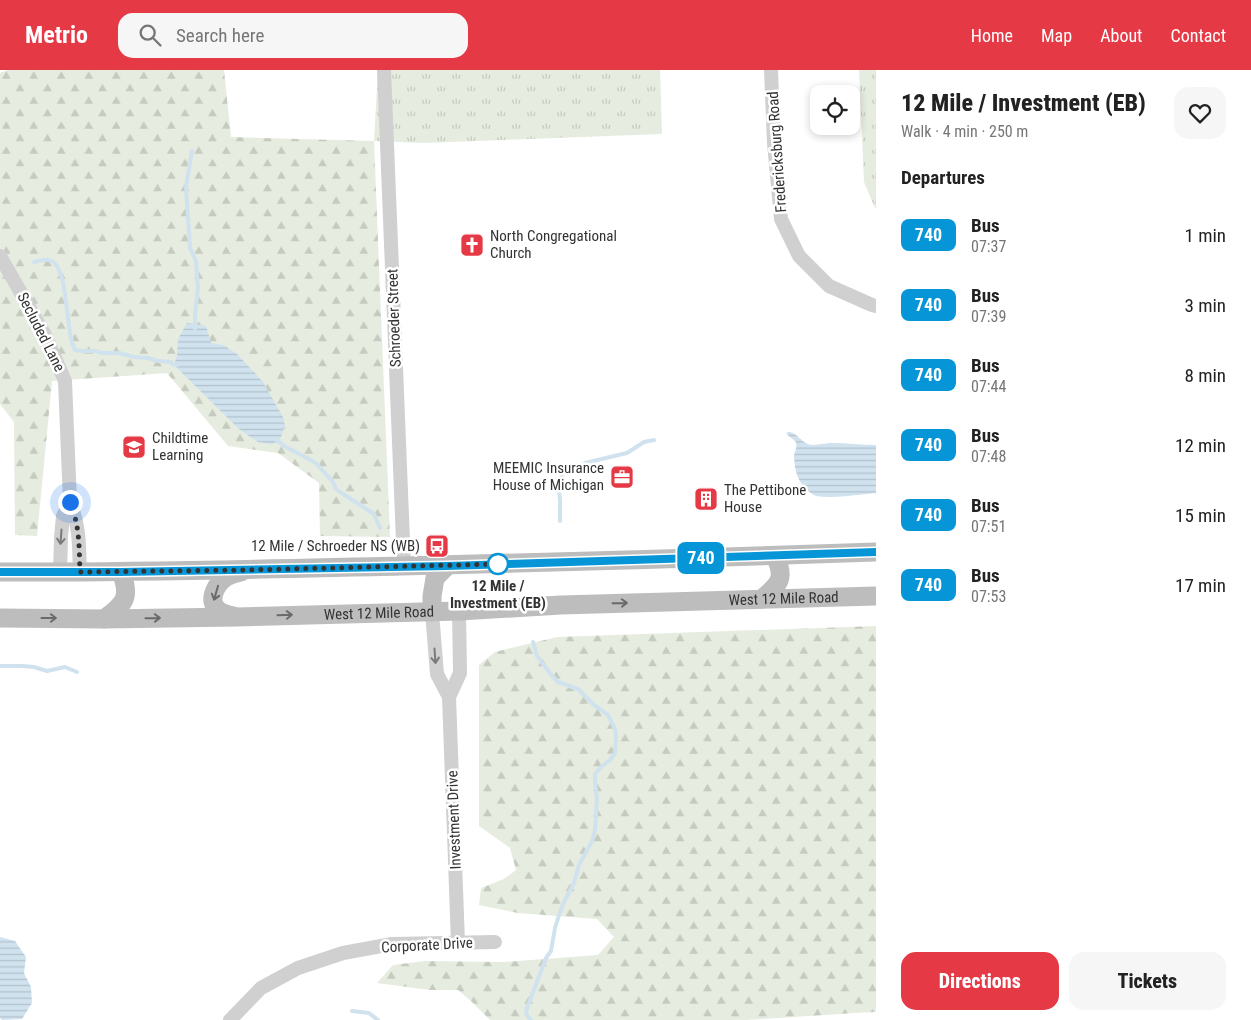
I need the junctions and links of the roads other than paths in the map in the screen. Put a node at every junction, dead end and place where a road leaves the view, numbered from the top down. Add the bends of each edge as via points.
1 (384, 70) edge
2 (772, 70) edge
3 (0, 256) edge
4 (876, 306) edge
5 (70, 502) junction
6 (876, 552) edge
7 (775, 556) junction
8 (404, 566) junction
9 (447, 566) junction
10 (245, 570) junction
11 (0, 572) edge
12 (60, 572) junction
13 (80, 572) junction
14 (121, 572) junction
15 (876, 596) edge
16 (762, 600) junction
17 (459, 611) junction
18 (432, 612) junction
19 (236, 617) junction
20 (0, 618) edge
21 (104, 618) junction
22 (449, 698) junction
23 (495, 942) dead end
24 (458, 943) junction
25 (230, 1020) edge

1 - 8 street, Schroeder Street
2 - 4 street, Fredericksburg Road via 781,219 799,256 829,286
3 - 5 street, Secluded Lane via 45,335 65,381
5 -> 12 street, Secluded Lane via 63,516
5 - 13 street, Secluded Lane via 79,536
6 - 7 main road
7 - 9 main road
7 - 16 main road via 781,576 775,588
8 - 9 main road
8 - 10 main road
9 - 18 main road via 435,578
10 - 14 main road
10 -> 19 main road via 226,577 214,590 215,608
11 - 12 main road
12 - 13 main road
13 - 14 main road
14 - 21 main road via 126,594 123,603
15 - 16 main road, West 12 Mile Road
17 -> 16 main road, West 12 Mile Road via 561,604
17 - 18 main road, West 12 Mile Road
17 - 22 street, Investment Drive via 460,673
19 -> 18 main road, West 12 Mile Road
18 -> 22 street, Investment Drive via 436,674
21 -> 19 main road, West 12 Mile Road
20 -> 21 main road, West 12 Mile Road
22 - 24 street, Investment Drive
23 - 24 street, Corporate Drive
24 - 25 street, Corporate Drive via 392,944 343,953 298,968 261,988

